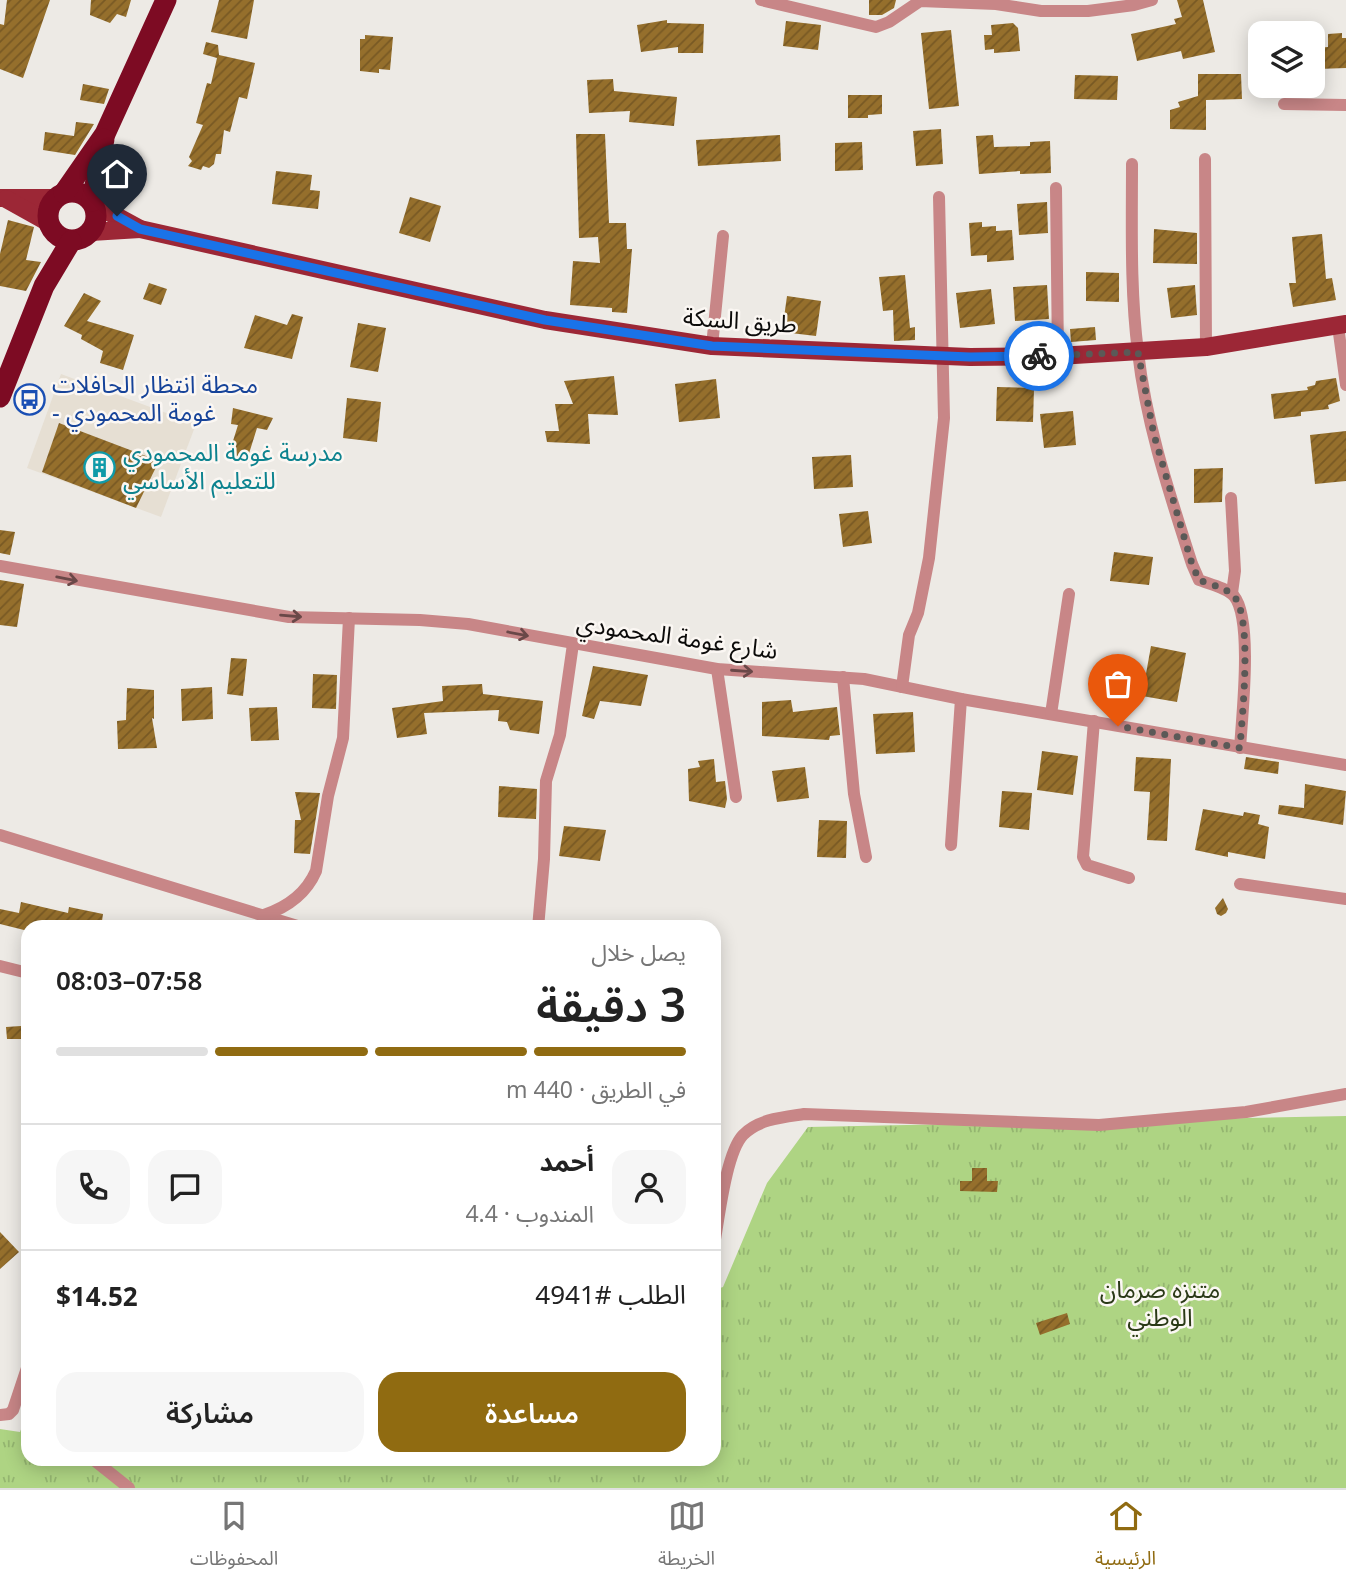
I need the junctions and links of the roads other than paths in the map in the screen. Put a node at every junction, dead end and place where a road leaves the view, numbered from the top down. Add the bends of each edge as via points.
1 (166, 0) edge
2 (761, 0) edge
3 (1152, 0) edge
4 (1283, 104) dead end
5 (1346, 106) edge
6 (105, 134) junction
7 (1205, 159) dead end
8 (1132, 164) dead end
9 (1056, 188) dead end
10 (60, 195) junction
11 (939, 197) dead end
12 (3, 199) edge
13 (93, 203) junction
14 (140, 229) junction
15 (58, 232) junction
16 (91, 232) junction
17 (723, 236) dead end
18 (1342, 325) edge
19 (712, 346) junction
20 (1206, 347) junction
21 (1138, 352) junction
22 (8, 355) edge
23 (944, 356) junction
24 (1058, 356) junction
25 (1346, 385) edge
26 (0, 397) edge
27 (1231, 498) dead end
28 (0, 566) edge
29 (1232, 593) junction
30 (1069, 594) dead end
31 (349, 618) junction
32 (573, 645) junction
33 (717, 669) junction
34 (843, 677) junction
35 (902, 687) junction
36 (961, 699) junction
37 (1051, 714) junction
38 (1094, 721) junction
39 (1240, 748) junction
40 (1346, 765) edge
41 (736, 797) dead end
42 (0, 835) edge
43 (951, 845) dead end
44 (866, 858) dead end
45 (1129, 878) dead end
46 (1240, 884) dead end
47 (1346, 899) edge
48 (264, 915) junction
49 (279, 920) edge
50 (539, 920) edge
51 (0, 966) edge
52 (21, 971) edge
53 (1346, 1094) edge
54 (721, 1212) edge
55 (21, 1405) edge
56 (0, 1415) edge
57 (102, 1466) edge
58 (129, 1488) edge

1 - 6 highway
2 - 3 street via 876,27 920,1 1088,11
4 - 5 street
6 - 10 highway
6 - 13 highway
7 - 20 street
8 - 21 street
9 - 24 street
10 - 12 main road
10 - 13 highway via 81,193
10 - 15 highway via 48,214
11 - 23 street
12 - 15 main road
13 - 14 main road, طريق السكة
13 - 16 highway via 96,220
14 - 16 main road, طريق السكة
14 - 19 main road, طريق السكة via 545,320
15 - 16 highway via 86,237
15 - 22 highway via 44,286
17 - 19 street
18 - 20 main road, طريق السكة
18 - 25 street
19 - 23 main road, طريق السكة
20 - 21 main road, طريق السكة
21 - 24 main road, طريق السكة
21 - 29 street via 1154,435 1192,564 1199,580
22 - 26 highway
23 - 24 main road, طريق السكة
23 - 35 street via 944,418 929,558 909,635
27 - 29 street
28 -> 31 street, شارع غومة المحمودي via 289,617
29 - 39 street via 1240,606 1245,654
30 - 37 street
31 -> 32 street, شارع غومة المحمودي via 468,624
31 - 48 street via 343,738 316,872 295,900
32 - 33 street, شارع غومة المحمودي
32 - 50 street via 560,735 546,781
33 -> 34 street, شارع غومة المحمودي
33 - 41 street
34 - 35 street, شارع غومة المحمودي
34 - 44 street via 854,794
35 - 36 street, شارع غومة المحمودي
36 - 37 street, شارع غومة المحمودي
36 - 43 street
37 - 38 street, شارع غومة المحمودي
38 - 39 street, شارع غومة المحمودي
38 - 45 street via 1083,858 1087,864
39 - 40 street, شارع غومة المحمودي
42 - 48 street
46 - 47 street
48 - 49 street
51 - 52 street
53 - 54 street via 1246,1112 1099,1125 804,1114 768,1120 744,1133 735,1147
55 - 56 street
57 - 58 street

